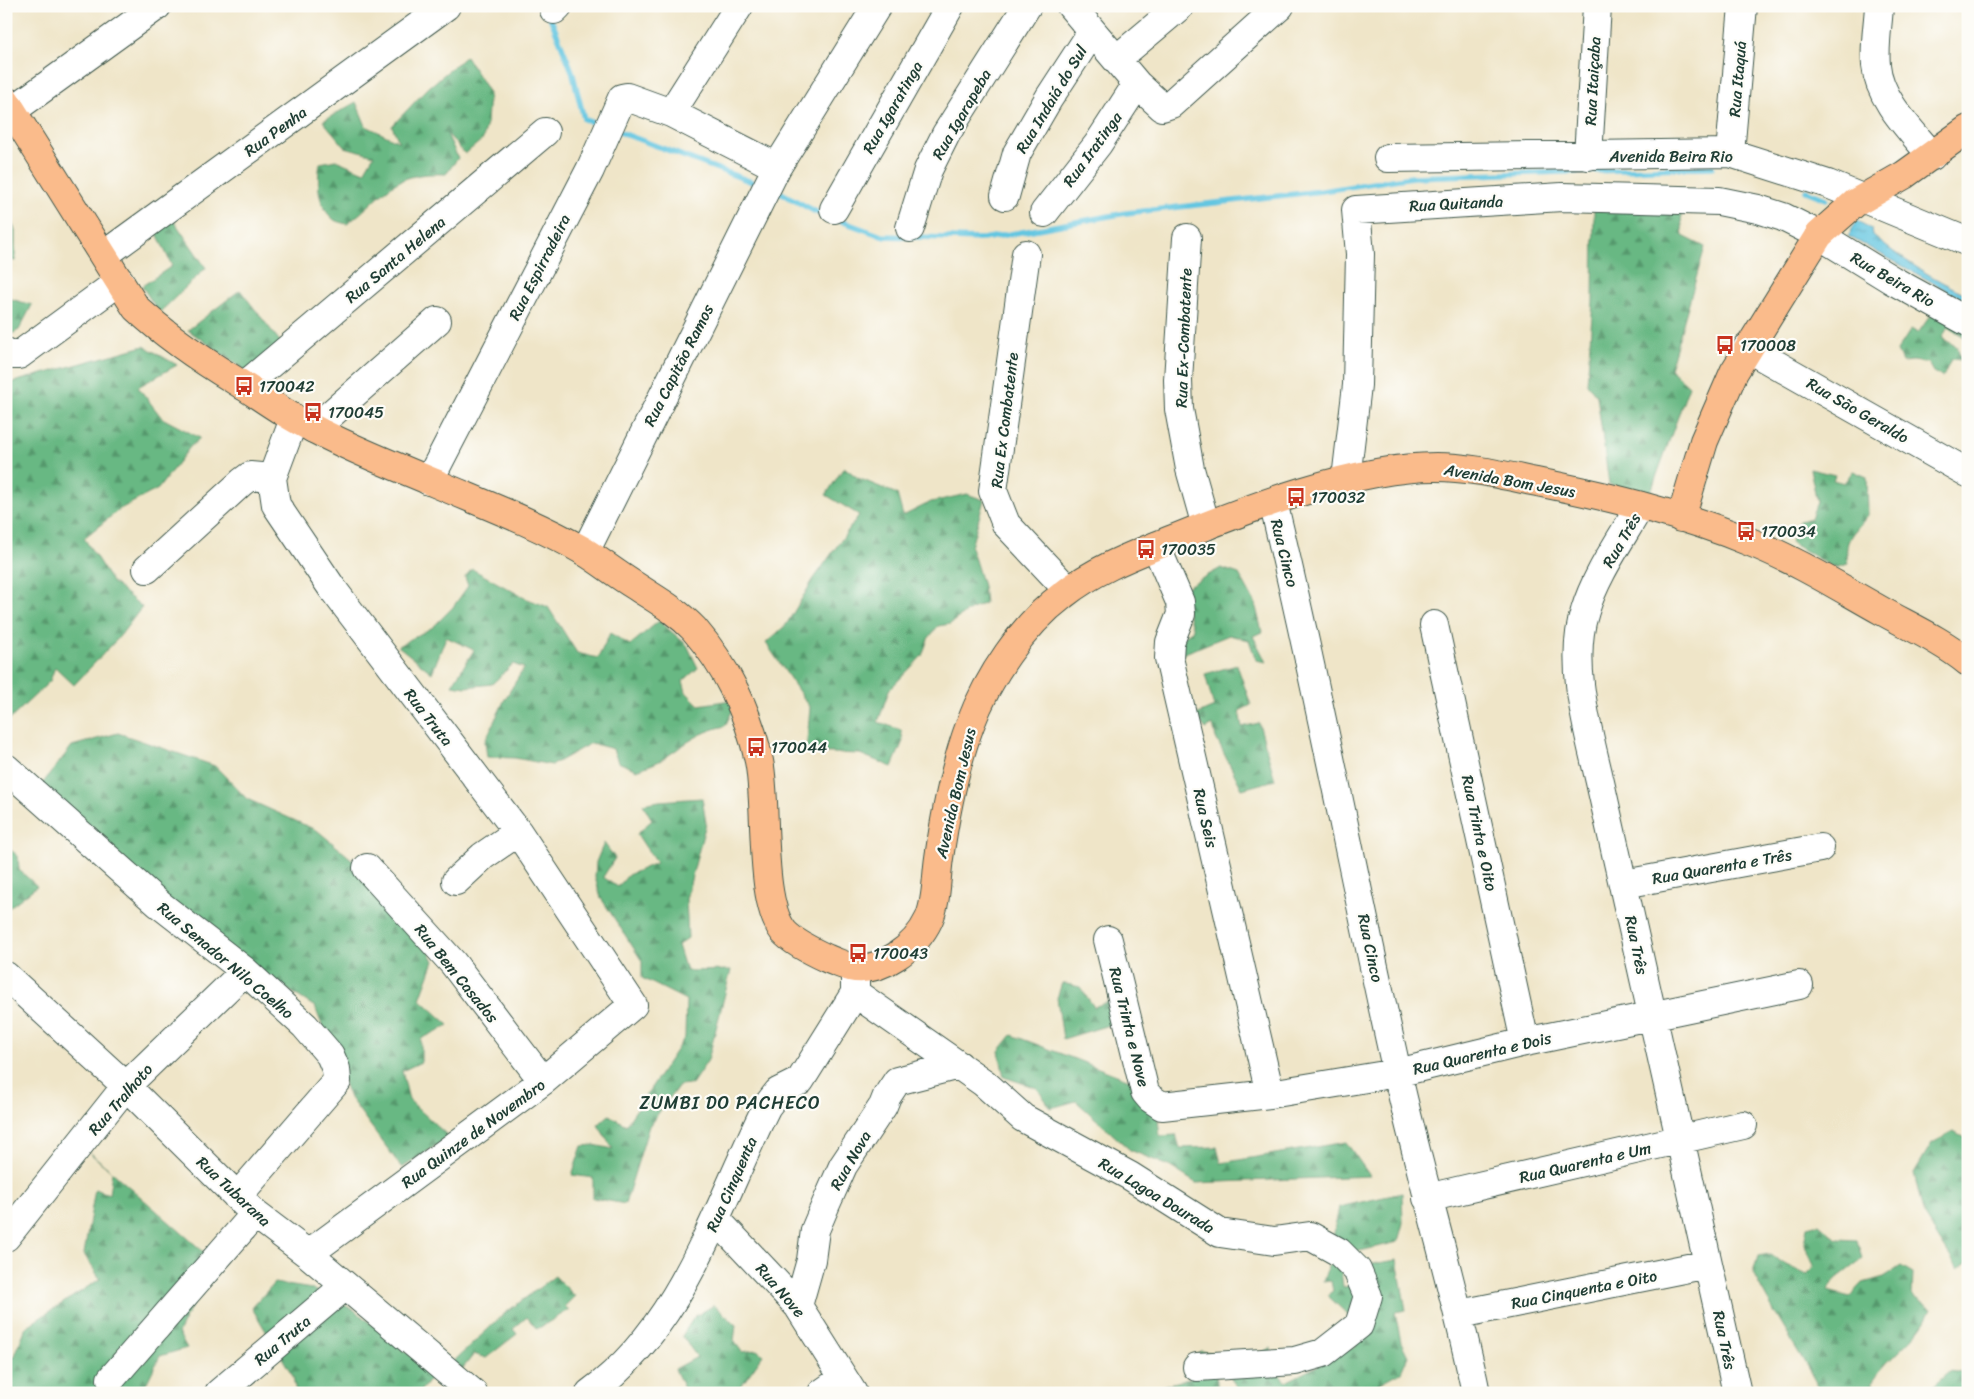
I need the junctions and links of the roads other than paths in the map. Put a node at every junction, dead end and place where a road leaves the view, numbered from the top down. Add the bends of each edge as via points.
1 (157, 6) edge
2 (446, 6) edge
3 (739, 6) edge
4 (877, 6) edge
5 (950, 6) edge
6 (1027, 6) edge
7 (1180, 6) edge
8 (1280, 6) edge
9 (1597, 6) edge
10 (1743, 6) edge
11 (1879, 6) edge
12 (1074, 7) edge
13 (1092, 32) junction
14 (1118, 58) junction
15 (1137, 84) junction
16 (10, 106) edge
17 (671, 113) junction
18 (545, 132) dead end
19 (1964, 138) edge
20 (1730, 153) junction
21 (1588, 156) junction
22 (1932, 156) junction
23 (1388, 158) dead end
24 (770, 181) junction
25 (1005, 196) dead end
26 (1859, 201) junction
27 (834, 209) dead end
28 (1044, 213) dead end
29 (910, 228) dead end
30 (1822, 232) junction
31 (1187, 238) dead end
32 (1968, 242) edge
33 (1026, 254) dead end
34 (104, 256) junction
35 (120, 281) junction
36 (437, 321) dead end
37 (1968, 322) edge
38 (1747, 348) junction
39 (6, 352) edge
40 (244, 386) junction
41 (304, 424) junction
42 (1968, 473) edge
43 (272, 478) junction
44 (1346, 479) junction
45 (429, 481) junction
46 (1273, 502) junction
47 (1640, 506) junction
48 (1681, 518) junction
49 (1206, 526) junction
50 (1156, 546) junction
51 (585, 552) junction
52 (146, 569) dead end
53 (1068, 590) junction
54 (1434, 625) dead end
55 (1968, 662) edge
56 (6, 768) edge
57 (518, 832) junction
58 (1820, 848) dead end
59 (367, 868) dead end
60 (456, 881) dead end
61 (1624, 884) junction
62 (1108, 940) dead end
63 (245, 971) junction
64 (6, 976) edge
65 (855, 981) junction
66 (1799, 985) dead end
67 (633, 1005) joint
68 (1652, 1016) junction
69 (1525, 1042) junction
70 (959, 1065) junction
71 (1397, 1073) junction
72 (543, 1082) junction
73 (126, 1086) junction
74 (1270, 1094) junction
75 (1162, 1106) joint
76 (1743, 1125) dead end
77 (1680, 1141) junction
78 (1427, 1198) junction
79 (246, 1205) junction
80 (716, 1220) junction
81 (6, 1237) edge
82 (308, 1254) junction
83 (1708, 1264) junction
84 (345, 1286) junction
85 (798, 1306) junction
86 (1460, 1314) junction
87 (1197, 1367) dead end
88 (111, 1379) dead end
89 (839, 1388) edge
90 (602, 1389) edge
91 (219, 1393) edge
92 (473, 1393) edge
93 (1476, 1393) edge
94 (1737, 1393) edge

1 - 16 street
2 - 34 street, Rua Penha
3 - 17 street
4 - 24 street, Rua Capitão Ramos
5 - 27 street, Rua Igaratinga
6 - 29 street, Rua Igarapeba via 946,134 928,170
7 - 14 street
8 - 15 street via 1171,104 1162,107
9 - 21 street, Rua Itaiçaba
10 - 20 street, Rua Itaquá
11 - 22 street via 1876,64 1881,87 1894,109
12 - 13 street
13 - 14 street
13 - 25 street, Rua Indaiá do Sul via 1017,153
14 - 15 street
15 - 28 street, Rua Iratinga via 1098,144
16 - 34 main road
17 - 24 street
17 - 45 street, Rua Espirradeira via 624,97 620,100
18 - 40 street, Rua Santa Helena
19 - 22 main road
20 - 21 street, Avenida Beira Rio
20 - 26 street, Avenida Beira Rio
21 - 23 street, Avenida Beira Rio
22 - 26 main road
24 - 51 street, Rua Capitão Ramos
26 - 30 main road
26 - 32 street, Avenida Beira Rio
30 - 37 street, Rua Beira Rio via 1892,280
30 - 38 main road
30 - 44 street, Rua Quitanda via 1758,208 1719,201 1562,197 1356,210 1360,254 1357,385
31 - 49 street, Rua Ex-Combatente via 1179,409 1190,469
33 - 53 street, Rua Ex Combatente via 993,491 1006,524
34 - 35 main road
35 - 39 street via 20,355
35 - 40 main road via 136,308 160,331
36 - 41 street
38 - 42 street, Rua São Geraldo
38 - 48 main road via 1704,442
40 - 41 main road
41 - 43 street, Rua Truta
41 - 45 main road
43 - 52 street via 250,476
43 - 57 street, Rua Truta via 276,505 332,588
44 - 46 main road, Avenida Bom Jesus
44 - 47 main road, Avenida Bom Jesus via 1402,468 1440,466 1479,470
45 - 51 main road via 538,527
46 - 49 main road, Avenida Bom Jesus
46 - 71 street, Rua Cinco via 1299,606
47 - 48 main road, Avenida Bom Jesus
47 - 61 street, Rua Três via 1584,610 1577,647 1584,705
48 - 55 main road, Avenida Bom Jesus via 1750,542 1784,558 1933,638
49 - 50 main road, Avenida Bom Jesus
50 - 53 main road, Avenida Bom Jesus via 1099,571
50 - 74 street, Rua Seis via 1180,602 1169,658
51 - 65 main road via 672,608 693,628 716,658 740,702 761,767 765,847 773,906 783,931
53 - 65 main road, Avenida Bom Jesus via 1042,612 1009,653 980,700 962,747 932,910 926,926 915,942
54 - 69 street, Rua Trinta e Oito
56 - 63 street, Rua Senador Nilo Coelho via 159,904
57 - 60 street via 483,856
57 - 67 street, Rua Truta
58 - 61 street, Rua Quarenta e Três
59 - 72 street, Rua Bem Casados via 453,963
61 - 68 street, Rua Três
62 - 75 street, Rua Trinta e Nove via 1145,1092
63 - 73 street, Rua Tralhoto
63 - 79 street, Rua Senador Nilo Coelho via 320,1042 330,1055 337,1081
64 - 73 street, Rua Tubarana
65 - 70 street, Rua Lagoa Dourada
65 - 80 street, Rua Cinquenta via 800,1081 778,1092 767,1106
66 - 68 street, Rua Quarenta e Dois
67 - 72 street, Rua Quinze de Novembro
68 - 69 street, Rua Quarenta e Dois
68 - 77 street, Rua Três
69 - 71 street, Rua Quarenta e Dois
70 - 85 street, Rua Nova via 897,1081 892,1087 884,1106 843,1166 826,1204 815,1230 811,1260
70 - 87 street, Rua Lagoa Dourada via 1024,1118 1130,1176 1220,1233 1274,1241 1310,1236 1339,1252 1357,1270 1368,1296 1359,1325 1323,1353 1295,1361
71 - 74 street, Rua Quarenta e Dois
71 - 78 street, Rua Cinco
72 - 82 street, Rua Quinze de Novembro
73 - 79 street, Rua Tubarana
73 - 81 street, Rua Tralhoto
74 - 75 street, Rua Quarenta e Dois
76 - 77 street, Rua Quarenta e Um
77 - 78 street, Rua Quarenta e Um
77 - 83 street, Rua Três
78 - 86 street, Rua Cinco
79 - 82 street, Rua Tubarana
79 - 88 street
80 - 85 street, Rua Nove
80 - 90 street, Rua Cinquenta via 685,1281 660,1318
82 - 84 street, Rua Tubarana
83 - 86 street, Rua Cinquenta e Oito
83 - 94 street, Rua Três
84 - 91 street, Rua Truta
84 - 92 street, Rua Tubarana
85 - 89 street, Rua Nove
86 - 93 street, Rua Cinco

